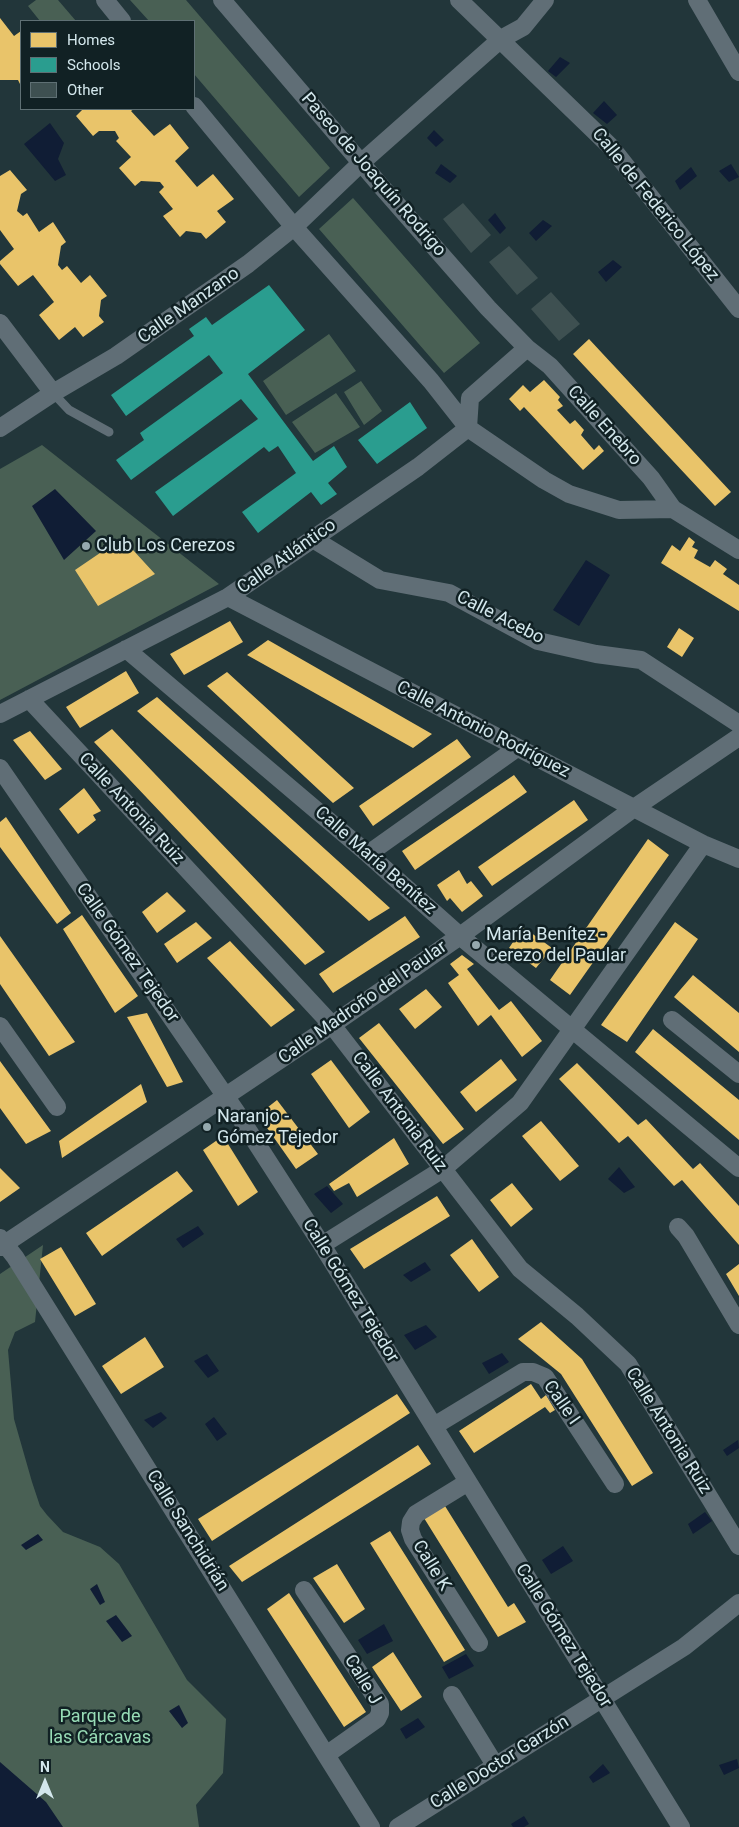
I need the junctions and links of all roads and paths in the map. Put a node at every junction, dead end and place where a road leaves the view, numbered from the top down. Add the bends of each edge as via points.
1 (104, 0) edge
2 (222, 0) edge
3 (459, 0) edge
4 (545, 0) edge
5 (696, 0) edge
6 (121, 20) edge
7 (500, 39) junction
8 (739, 72) edge
9 (195, 107) edge
10 (362, 162) junction
11 (294, 227) junction
12 (739, 308) edge
13 (0, 323) edge
14 (527, 348) junction
15 (53, 393) junction
16 (0, 428) edge
17 (468, 428) junction
18 (108, 432) dead end
19 (673, 509) junction
20 (312, 539) junction
21 (739, 550) edge
22 (228, 597) junction
23 (126, 649) junction
24 (29, 699) junction
25 (0, 714) edge
26 (739, 724) edge
27 (739, 737) edge
28 (517, 748) junction
29 (0, 768) edge
30 (634, 808) junction
31 (703, 844) junction
32 (368, 854) junction
33 (739, 859) edge
34 (460, 936) junction
35 (672, 1020) dead end
36 (332, 1025) junction
37 (0, 1026) edge
38 (572, 1029) junction
39 (739, 1074) edge
40 (226, 1097) junction
41 (57, 1107) dead end
42 (739, 1168) edge
43 (443, 1169) junction
44 (678, 1227) dead end
45 (2, 1242) edge
46 (322, 1246) junction
47 (739, 1325) edge
48 (434, 1426) junction
49 (468, 1482) junction
50 (615, 1484) dead end
51 (739, 1546) edge
52 (304, 1590) dead end
53 (739, 1603) edge
54 (479, 1643) dead end
55 (452, 1695) dead end
56 (603, 1699) junction
57 (326, 1755) junction
58 (494, 1765) junction
59 (371, 1827) edge
60 (398, 1827) edge
61 (681, 1827) edge

1 - 6 street
2 - 10 street, Paseo de Joaquín Rodrigo
3 - 7 street, Calle de Federico López
4 - 7 street, Calle Manzano via 523,27
5 - 8 street
7 - 10 street, Calle Manzano
7 - 12 street, Calle de Federico López via 611,147
9 - 11 street
10 - 11 street, Calle Manzano
10 - 14 street, Paseo de Joaquín Rodrigo via 488,308
11 - 15 street, Calle Manzano via 248,264 116,356
11 - 17 street via 431,381
13 - 15 street
14 - 17 street via 470,398
14 - 19 street, Calle Enebro via 550,366 651,478
15 - 16 street, Calle Manzano
15 - 18 lane via 69,410
17 - 19 street via 569,494 619,510
17 - 20 street, Calle Atlántico via 418,467
19 - 21 street
20 - 22 street, Calle Atlántico
20 - 26 street, Calle Acebo via 380,580 449,593 538,641 641,660
22 - 23 street, Calle Atlántico
22 - 28 street, Calle Antonio Rodríguez
23 - 24 street, Calle Atlántico
23 - 32 street, Calle María Benítez
24 - 25 street, Calle Atlántico
24 - 36 street, Calle Antonia Ruiz
27 - 30 street, Calle Madroño del Paular
28 - 30 street, Calle Antonio Rodríguez
28 - 32 street
29 - 40 street, Calle Gómez Tejedor
30 - 31 street, Calle Antonio Rodríguez
30 - 34 street, Calle Madroño del Paular
31 - 33 street, Calle Antonio Rodríguez
31 - 38 street
32 - 34 street, Calle María Benítez
34 - 36 street, Calle Madroño del Paular
34 - 38 street, Calle María Benítez
35 - 39 street
36 - 40 street, Calle Madroño del Paular
36 - 43 street, Calle Antonia Ruiz
37 - 41 street
38 - 42 street, Calle María Benítez
38 - 43 street via 520,1103
40 - 45 street, Calle Madroño del Paular
40 - 46 street, Calle Gómez Tejedor
43 - 46 street
43 - 51 street, Calle Antonia Ruiz via 520,1269 628,1364
44 - 47 street
45 - 57 street, Calle Sanchidrián
46 - 48 street, Calle Gómez Tejedor
48 - 49 street, Calle Gómez Tejedor
48 - 50 street, Calle I via 523,1372 533,1372 545,1377
49 - 54 street, Calle K via 416,1514 410,1530
49 - 56 street, Calle Gómez Tejedor
52 - 57 street, Calle J via 380,1704 377,1719
53 - 56 street, Calle Doctor Garzón via 684,1647
55 - 58 street
56 - 58 street, Calle Doctor Garzón
56 - 61 street, Calle Gómez Tejedor
57 - 59 street, Calle Sanchidrián
58 - 60 street, Calle Doctor Garzón

